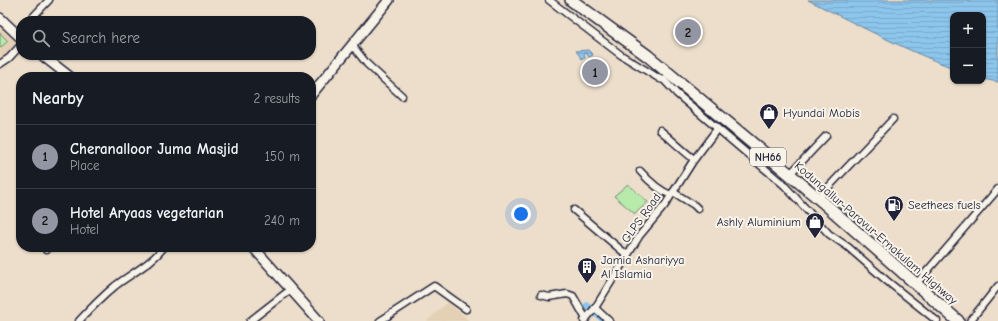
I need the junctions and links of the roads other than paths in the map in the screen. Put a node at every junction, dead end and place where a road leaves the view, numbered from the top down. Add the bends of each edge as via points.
1 (49, 0) edge
2 (390, 0) edge
3 (549, 0) edge
4 (571, 0) edge
5 (34, 16) edge
6 (0, 18) edge
7 (16, 31) edge
8 (352, 45) junction
9 (16, 50) edge
10 (48, 60) edge
11 (0, 64) edge
12 (64, 72) edge
13 (316, 89) edge
14 (402, 96) dead end
15 (893, 118) dead end
16 (717, 129) junction
17 (660, 130) dead end
18 (826, 136) dead end
19 (694, 159) junction
20 (640, 171) dead end
21 (789, 175) junction
22 (998, 190) edge
23 (672, 194) junction
24 (818, 198) junction
25 (698, 209) dead end
26 (574, 210) dead end
27 (159, 252) edge
28 (258, 252) edge
29 (627, 256) junction
30 (916, 284) junction
31 (998, 286) edge
32 (291, 289) junction
33 (541, 295) dead end
34 (466, 309) dead end
35 (593, 310) junction
36 (585, 320) edge
37 (79, 321) edge
38 (250, 321) edge
39 (319, 321) edge
40 (380, 321) edge
41 (609, 321) edge
42 (937, 321) edge
43 (958, 321) edge
44 (970, 321) edge

1 - 5 street
2 - 8 main road
3 - 16 street via 621,55 664,80
4 - 21 highway, Kodungallur-Paravur-Ernakulam Highway / NH66 via 648,56
6 - 7 main road
8 - 13 main road
8 - 14 street via 367,64
9 - 11 street
10 - 12 main road
15 - 24 street
16 - 19 street, GLPS Road
16 - 42 street via 784,185 829,234
17 - 19 street
18 - 21 street
19 - 23 street, GLPS Road
20 - 23 street via 659,188
21 - 24 highway, Kodungallur-Paravur-Ernakulam Highway / NH66
22 - 30 street
23 - 25 street via 694,204
23 - 29 street, GLPS Road
24 - 30 highway, Kodungallur-Paravur-Ernakulam Highway / NH66
26 - 29 street
27 - 37 street via 146,265 116,286
28 - 32 main road
29 - 35 street, GLPS Road
30 - 43 highway, Kodungallur-Paravur-Ernakulam Highway / NH66
31 - 44 street
32 - 38 street
32 - 39 main road
33 - 36 street via 549,297 570,294 577,301
34 - 40 street via 434,286
35 - 36 street, GLPS Road
35 - 41 street

